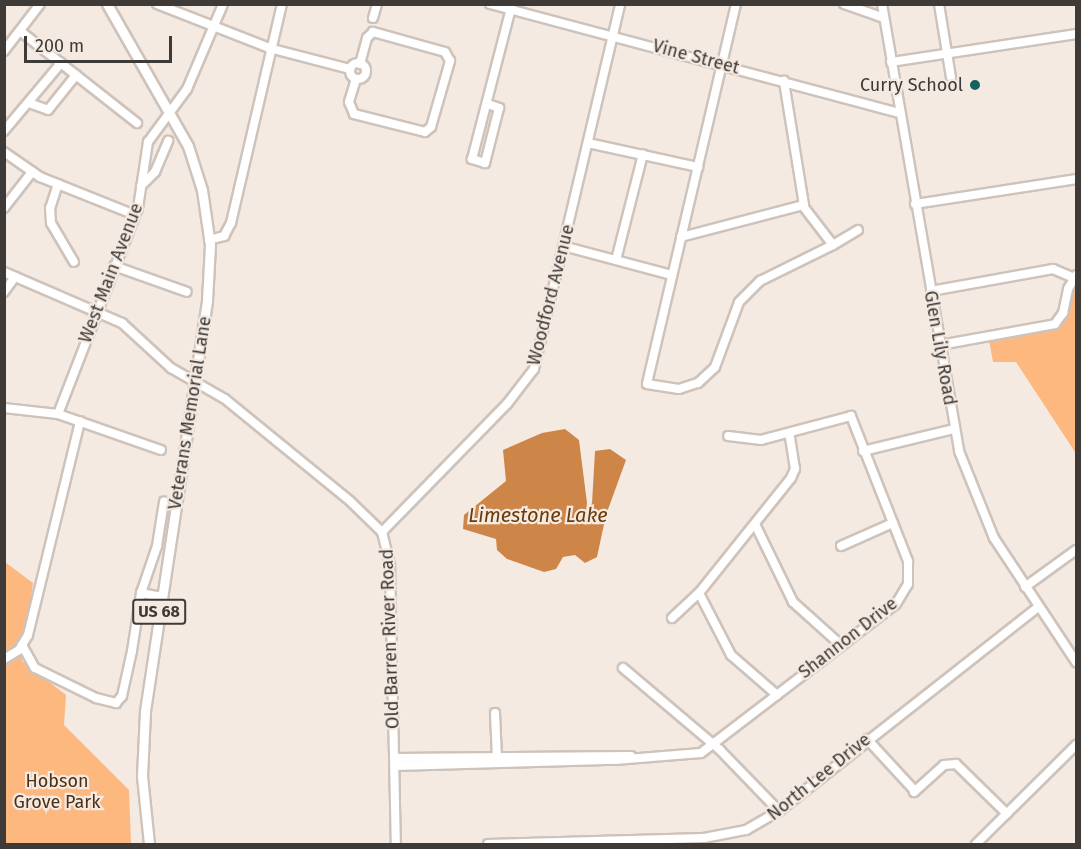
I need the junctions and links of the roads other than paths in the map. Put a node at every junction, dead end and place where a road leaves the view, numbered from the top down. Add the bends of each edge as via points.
1 (40, 4) edge
2 (107, 4) edge
3 (157, 4) edge
4 (222, 4) edge
5 (282, 4) edge
6 (377, 4) edge
7 (490, 4) edge
8 (620, 4) edge
9 (736, 4) edge
10 (844, 4) edge
11 (882, 4) edge
12 (939, 4) edge
13 (511, 7) edge
14 (373, 18) dead end
15 (884, 18) junction
16 (213, 27) junction
17 (20, 31) junction
18 (1077, 34) edge
19 (614, 36) junction
20 (270, 48) junction
21 (4, 51) edge
22 (947, 54) junction
23 (891, 62) junction
24 (61, 63) junction
25 (722, 63) junction
26 (360, 64) junction
27 (350, 69) junction
28 (76, 75) junction
29 (951, 77) dead end
30 (356, 79) junction
31 (784, 81) junction
32 (29, 103) junction
33 (488, 104) junction
34 (170, 110) junction
35 (900, 114) junction
36 (137, 123) dead end
37 (4, 132) edge
38 (168, 141) dead end
39 (588, 142) junction
40 (643, 154) junction
41 (6, 156) edge
42 (698, 167) junction
43 (32, 172) junction
44 (1077, 179) edge
45 (58, 184) junction
46 (141, 186) junction
47 (915, 204) junction
48 (804, 205) junction
49 (4, 208) edge
50 (135, 215) junction
51 (858, 230) dead end
52 (681, 237) junction
53 (209, 240) junction
54 (832, 245) junction
55 (563, 246) junction
56 (616, 260) junction
57 (74, 262) dead end
58 (114, 266) junction
59 (4, 272) edge
60 (671, 275) junction
61 (15, 277) junction
62 (1075, 277) edge
63 (931, 291) junction
64 (4, 292) edge
65 (187, 292) dead end
66 (97, 310) junction
67 (940, 345) junction
68 (195, 381) junction
69 (4, 408) edge
70 (58, 414) junction
71 (80, 421) junction
72 (954, 429) junction
73 (789, 433) junction
74 (728, 436) dead end
75 (161, 450) dead end
76 (863, 451) junction
77 (164, 502) dead end
78 (893, 523) junction
79 (755, 524) junction
80 (382, 532) junction
81 (841, 546) dead end
82 (1077, 550) edge
83 (1025, 587) junction
84 (141, 593) junction
85 (699, 593) junction
86 (162, 597) junction
87 (1038, 607) junction
88 (672, 618) dead end
89 (22, 645) junction
90 (841, 645) junction
91 (4, 659) edge
92 (1077, 662) edge
93 (623, 669) dead end
94 (777, 695) junction
95 (495, 713) dead end
96 (867, 738) junction
97 (715, 745) junction
98 (1077, 745) edge
99 (497, 760) junction
100 (395, 762) junction
101 (779, 811) junction
102 (1007, 814) junction
103 (149, 844) edge
104 (396, 844) edge
105 (488, 844) edge
106 (976, 844) edge

1 - 17 street
2 - 34 main road, Veterans Memorial Lane / US 68
3 - 16 street
4 - 16 street, West Main Avenue
5 - 20 street
6 - 14 street
7 - 13 street, Vine Street
8 - 19 street, Woodford Avenue
9 - 25 street
10 - 15 street
11 - 15 street, Glen Lily Road
12 - 22 street
13 - 19 street, Vine Street
13 - 33 street
15 - 23 street, Glen Lily Road
16 - 20 street
16 - 34 street, West Main Avenue via 189,86
17 - 21 street
17 - 24 street
18 - 22 street
19 - 25 street, Vine Street
19 - 39 street, Woodford Avenue
20 - 27 street
20 - 53 street via 229,228 224,236
22 - 23 street
22 - 29 street
23 - 35 street, Glen Lily Road
24 - 28 street
24 - 32 street
25 - 31 street, Vine Street
25 - 42 street
26 - 27 street
26 - 30 street via 365,73
26 - 30 street via 367,38 373,32 444,52 450,61 431,128 425,132 354,114 349,102
27 - 30 street
28 - 32 street via 48,110
28 - 36 street
31 - 35 street, Vine Street
31 - 48 street
32 - 37 street
33 - 33 street via 472,159 485,162 499,108
34 - 46 street, West Main Avenue via 147,142
34 - 53 main road, Veterans Memorial Lane / US 68 via 197,172
35 - 47 street, Glen Lily Road
38 - 46 street via 155,172
39 - 40 street
39 - 55 street, Woodford Avenue
40 - 42 street
40 - 56 street
41 - 43 street
42 - 52 street
43 - 45 street
43 - 49 street
44 - 47 street
45 - 50 street
45 - 57 street via 50,208 51,223
46 - 50 street, West Main Avenue
47 - 63 street, Glen Lily Road
48 - 52 street
48 - 54 street
50 - 58 street, West Main Avenue
51 - 54 street
52 - 60 street
53 - 68 main road, Veterans Memorial Lane / US 68 via 208,293
54 - 60 street via 760,281 739,302 715,367 698,383 678,389 646,384
55 - 56 street
55 - 80 street, Woodford Avenue via 530,376
56 - 60 street
58 - 65 street
58 - 66 street, West Main Avenue
59 - 61 street, Old Barren River Road
61 - 64 street
61 - 66 street, Old Barren River Road
62 - 63 street via 1053,269
62 - 67 street via 1062,316 1052,325
63 - 67 street, Glen Lily Road
66 - 68 street, Old Barren River Road via 122,323 166,364
66 - 70 street, West Main Avenue
67 - 72 street, Glen Lily Road
68 - 80 street, Old Barren River Road via 220,395 281,444
68 - 86 main road, Veterans Memorial Lane / US 68
69 - 70 street
70 - 71 street
71 - 75 street
71 - 89 street via 30,627
72 - 76 street
72 - 83 street, Glen Lily Road via 986,523
73 - 74 street via 755,440
73 - 76 street, Shannon Drive via 851,416
73 - 79 street via 794,472
76 - 78 street, Shannon Drive
77 - 84 street via 155,551
78 - 81 street
78 - 90 street, Shannon Drive via 908,561 906,588 890,609
79 - 85 street
79 - 90 street via 793,602
80 - 100 street, Old Barren River Road via 390,559
82 - 83 street
83 - 87 street, Glen Lily Road
84 - 86 street
84 - 89 street via 122,696 116,703 100,700 35,668
85 - 88 street
85 - 94 street via 731,655
86 - 103 main road, Veterans Memorial Lane / US 68 via 143,738
87 - 92 street, Glen Lily Road
87 - 96 street, North Lee Drive
89 - 91 street
90 - 94 street, Shannon Drive
93 - 97 street
94 - 97 street, Shannon Drive
95 - 99 street
96 - 101 street, North Lee Drive
96 - 102 street via 914,792 944,765 956,764
97 - 99 street, Shannon Drive via 694,755
97 - 101 street
98 - 102 street
99 - 100 street, Shannon Drive
100 - 104 street, Old Barren River Road
101 - 105 street, North Lee Drive via 746,830 721,837
102 - 106 street

